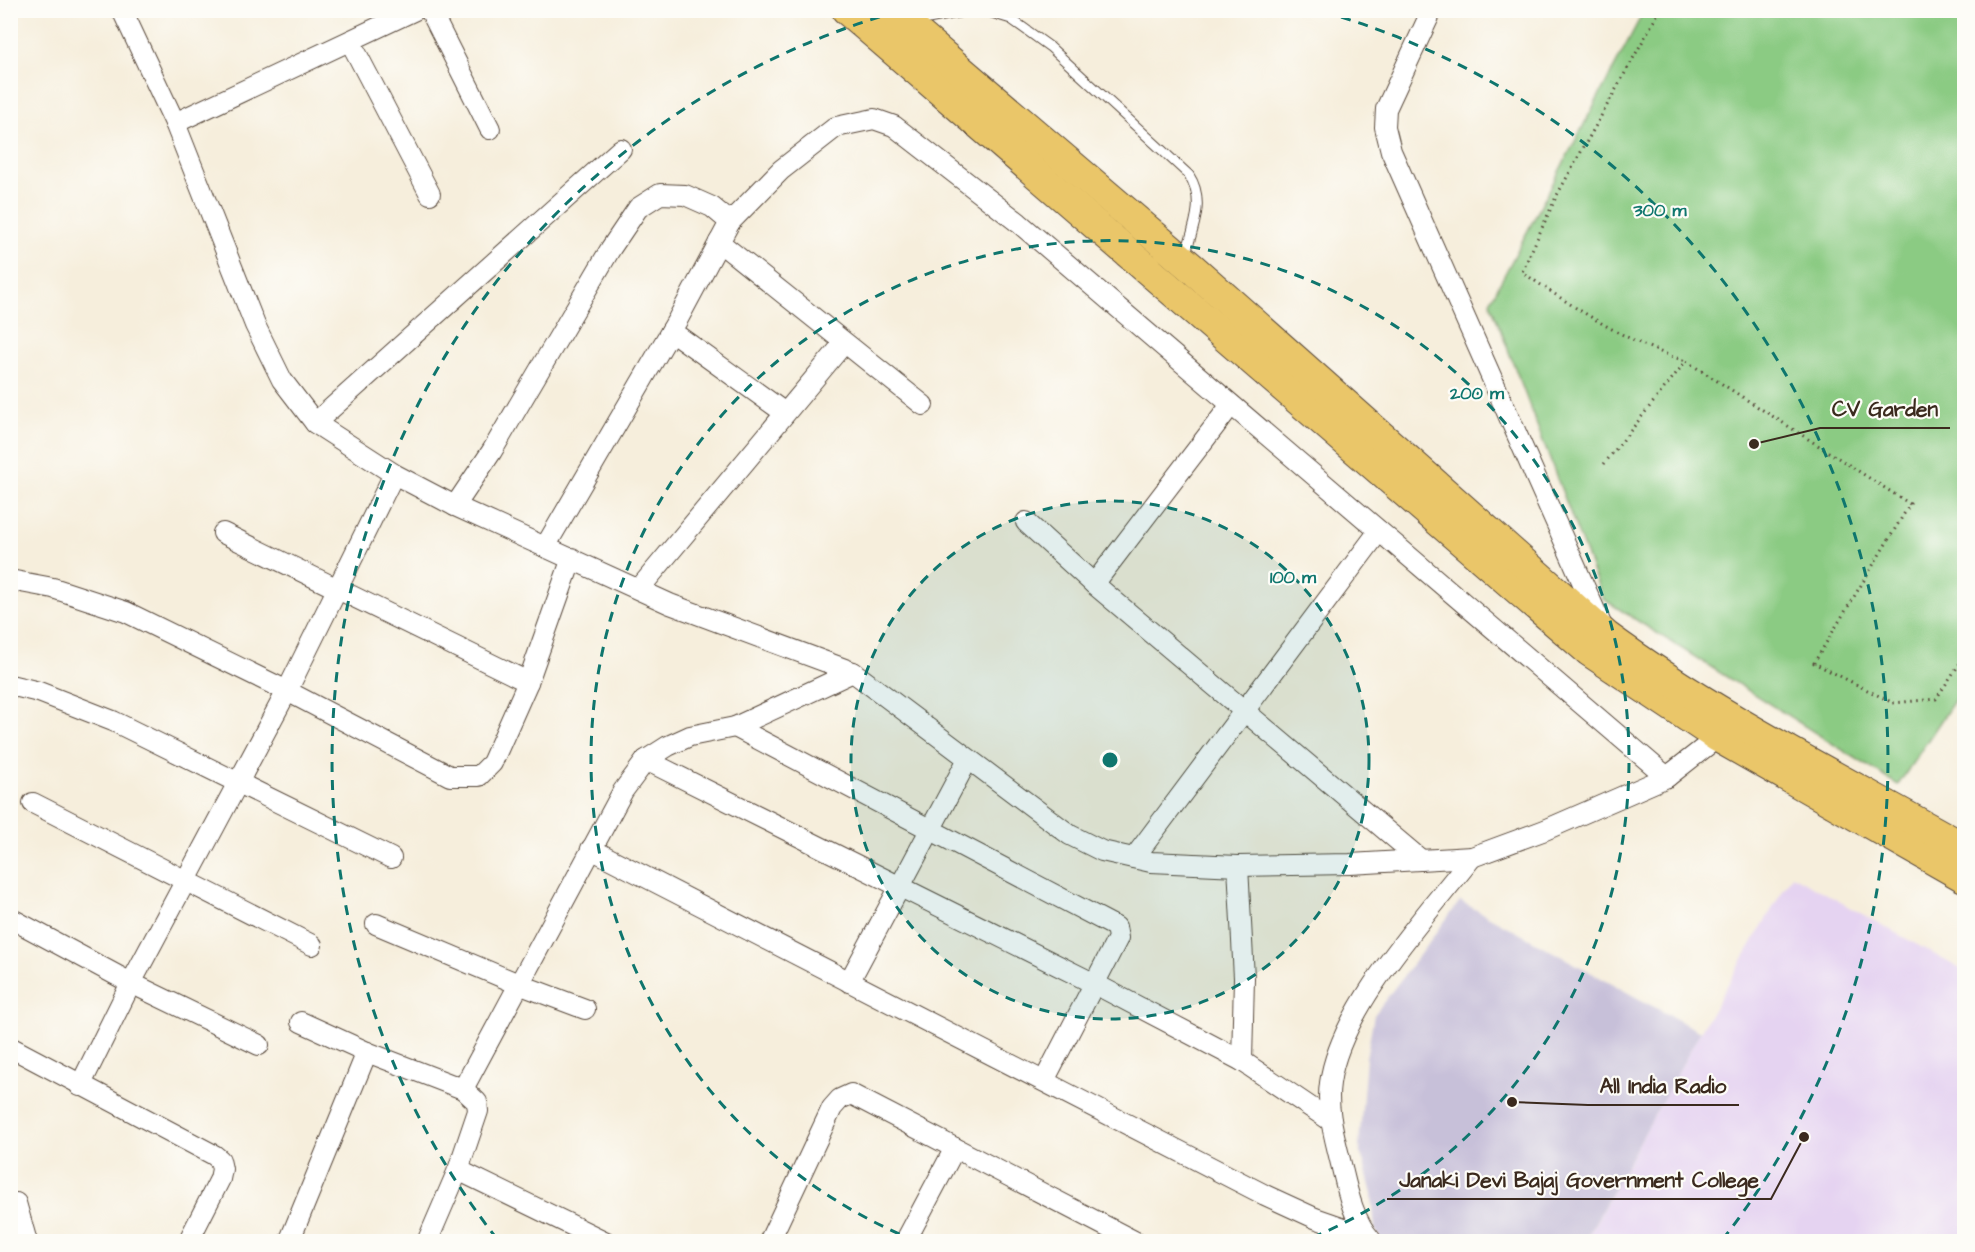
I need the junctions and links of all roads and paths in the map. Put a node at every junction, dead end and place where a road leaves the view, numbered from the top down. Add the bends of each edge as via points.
1 (122, 10) edge
2 (416, 10) edge
3 (430, 10) edge
4 (847, 10) edge
5 (972, 10) edge
6 (982, 10) edge
7 (1432, 10) edge
8 (1660, 10) edge
9 (898, 17) edge
10 (350, 41) junction
11 (175, 123) junction
12 (490, 129) dead end
13 (621, 149) dead end
14 (430, 194) dead end
15 (730, 222) junction
16 (719, 242) junction
17 (1184, 261) junction
18 (671, 331) junction
19 (844, 343) junction
20 (1686, 361) junction
21 (923, 405) dead end
22 (1231, 405) junction
23 (785, 414) junction
24 (315, 423) junction
25 (1604, 464) dead end
26 (394, 474) junction
27 (455, 506) junction
28 (1026, 522) dead end
29 (1379, 531) junction
30 (223, 533) dead end
31 (545, 547) junction
32 (572, 558) junction
33 (10, 580) edge
34 (1094, 584) junction
35 (337, 589) junction
36 (639, 589) junction
37 (1606, 636) junction
38 (1965, 657) edge
39 (853, 672) junction
40 (528, 682) junction
41 (10, 686) edge
42 (287, 691) junction
43 (1244, 709) junction
44 (735, 727) junction
45 (1724, 727) junction
46 (968, 759) junction
47 (646, 760) junction
48 (1666, 777) junction
49 (238, 781) junction
50 (33, 803) dead end
51 (930, 831) junction
52 (1965, 848) edge
53 (591, 849) junction
54 (1472, 856) junction
55 (390, 858) dead end
56 (1134, 858) junction
57 (1421, 860) junction
58 (1238, 866) junction
59 (1965, 877) edge
60 (186, 882) junction
61 (900, 888) junction
62 (10, 918) edge
63 (376, 924) dead end
64 (312, 945) dead end
65 (849, 982) junction
66 (131, 983) junction
67 (1095, 984) junction
68 (520, 985) junction
69 (585, 1009) dead end
70 (301, 1022) dead end
71 (259, 1045) dead end
72 (10, 1047) edge
73 (367, 1052) junction
74 (1242, 1061) junction
75 (1044, 1081) junction
76 (80, 1086) junction
77 (463, 1089) junction
78 (1331, 1121) junction
79 (955, 1148) junction
80 (458, 1170) junction
81 (16, 1203) dead end
82 (1370, 1239) edge
83 (27, 1242) edge
84 (188, 1242) edge
85 (289, 1242) edge
86 (427, 1242) edge
87 (606, 1242) edge
88 (769, 1242) edge
89 (905, 1242) edge
90 (1136, 1242) edge

1 - 11 street
2 - 10 street
3 - 12 street
4 - 45 main road via 1589,651
5 - 9 lane
6 - 17 lane via 1011,19 1050,47 1189,175 1197,188 1197,214
7 - 37 street via 1386,109 1385,127 1391,150
8 - 20 path via 1556,197 1522,272 1571,306 1656,352
9 - 17 main road
10 - 11 street
10 - 14 street
11 - 24 street via 255,325 282,380
13 - 24 street
15 - 16 street
15 - 22 street via 781,170 836,128 874,119 894,126 1019,223
15 - 27 street via 712,207 685,195 660,194 638,208
16 - 18 street
16 - 19 street
17 - 37 main road
18 - 23 street
18 - 31 street
19 - 21 street
19 - 23 street
20 - 25 path
20 - 38 path via 1910,504 1814,663 1893,703 1935,699
22 - 29 street
22 - 34 street
23 - 36 street
24 - 26 street
26 - 27 street
26 - 35 street
27 - 31 street
28 - 34 street
29 - 43 street
29 - 48 street
30 - 35 street
31 - 32 street
32 - 36 street
32 - 40 street
33 - 42 street via 53,588 126,612
34 - 43 street
35 - 40 street
35 - 42 street
36 - 39 street
37 - 45 main road
39 - 44 street
39 - 46 street
40 - 42 street via 492,763 479,776 467,778 450,776
41 - 49 street via 39,692 112,721
42 - 49 street
43 - 56 street
43 - 57 street
44 - 47 street via 690,736
44 - 51 street
45 - 48 street
45 - 52 main road
45 - 59 main road
46 - 51 street
46 - 56 street via 1070,835 1102,851
47 - 53 street via 623,791
47 - 61 street
48 - 54 street via 1545,830
49 - 55 street
49 - 60 street
50 - 60 street
51 - 61 street
51 - 67 street via 1110,921 1118,938
53 - 65 street
53 - 68 street
54 - 57 street
54 - 78 street via 1352,1016 1329,1084
56 - 58 street
57 - 58 street
58 - 74 street via 1244,978
60 - 64 street
60 - 66 street
61 - 65 street
61 - 67 street
62 - 66 street
63 - 68 street
65 - 75 street
66 - 71 street
66 - 76 street
67 - 74 street
67 - 75 street
68 - 69 street
68 - 77 street
70 - 73 street
72 - 76 street
73 - 77 street
73 - 85 street
74 - 78 street
75 - 82 street via 1265,1195
76 - 84 street via 220,1160 220,1179
77 - 80 street via 473,1096 478,1111
78 - 82 street via 1355,1214
79 - 88 street via 867,1100 851,1094 840,1099 832,1108
79 - 89 street
79 - 90 street
80 - 86 street
80 - 87 street
81 - 83 street

